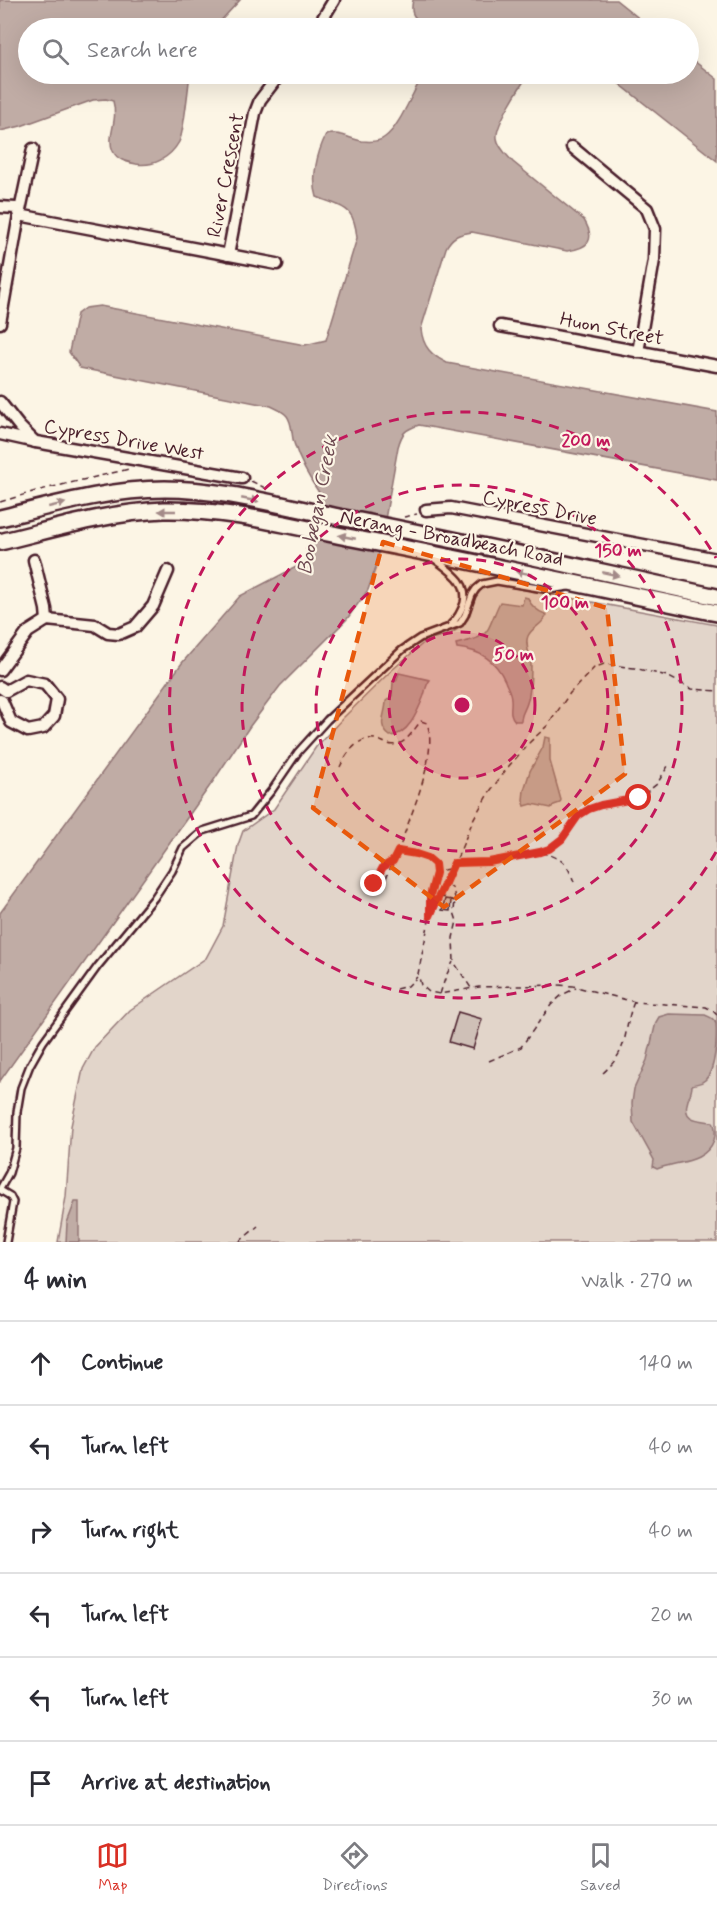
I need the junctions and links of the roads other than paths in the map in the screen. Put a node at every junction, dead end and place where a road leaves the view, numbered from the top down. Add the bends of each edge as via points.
1 (334, 0) edge
2 (323, 18) edge
3 (272, 84) edge
4 (572, 147) dead end
5 (33, 149) dead end
6 (0, 207) edge
7 (19, 215) junction
8 (228, 255) junction
9 (277, 264) dead end
10 (0, 323) edge
11 (500, 326) dead end
12 (638, 352) junction
13 (717, 366) edge
14 (0, 402) edge
15 (0, 434) edge
16 (36, 442) junction
17 (242, 478) dead end
18 (426, 510) road end
19 (0, 518) edge
20 (0, 542) edge
21 (429, 553) junction
22 (34, 560) dead end
23 (717, 560) edge
24 (168, 571) dead end
25 (581, 584) junction
26 (463, 585) junction
27 (476, 589) junction
28 (717, 597) edge
29 (717, 613) edge
30 (47, 620) junction
31 (448, 627) junction
32 (1, 666) edge
33 (0, 687) edge
34 (0, 700) edge
35 (0, 1190) edge
36 (6, 1242) edge

1 - 2 street
3 - 8 street, River Crescent via 255,113
4 - 12 street via 647,209 655,229 654,260
5 - 7 street
6 - 7 street via 16,208
7 - 8 street
7 - 10 street
8 - 9 street
11 - 12 street, Huon Street
12 - 13 street, Huon Street
14 - 16 street
15 - 16 street, Cypress Drive West
16 - 17 street, Cypress Drive West
18 - 23 street, Cypress Drive via 451,508
19 -> 28 main road, Nerang - Broadbeach Road via 123,491 164,489 226,495
21 -> 20 main road, Nerang - Broadbeach Road via 217,513 148,511
25 -> 21 main road, Nerang - Broadbeach Road
21 - 26 lane
22 - 30 street
24 - 30 street via 153,606 135,627 118,634 95,625
25 - 27 lane via 555,591 496,581
25 - 29 main road, Nerang - Broadbeach Road
26 - 27 lane
26 - 31 lane via 465,598 460,615
27 - 31 lane via 463,619
30 - 32 street via 28,632
31 - 35 lane via 402,650 327,720 298,752 252,816 203,831 183,848 154,898 98,966 30,1065 21,1088 16,1148
33 - 34 street via 6,691 26,680 45,684 57,699 54,716 43,728 28,731 11,722
35 - 36 lane via 13,1202

